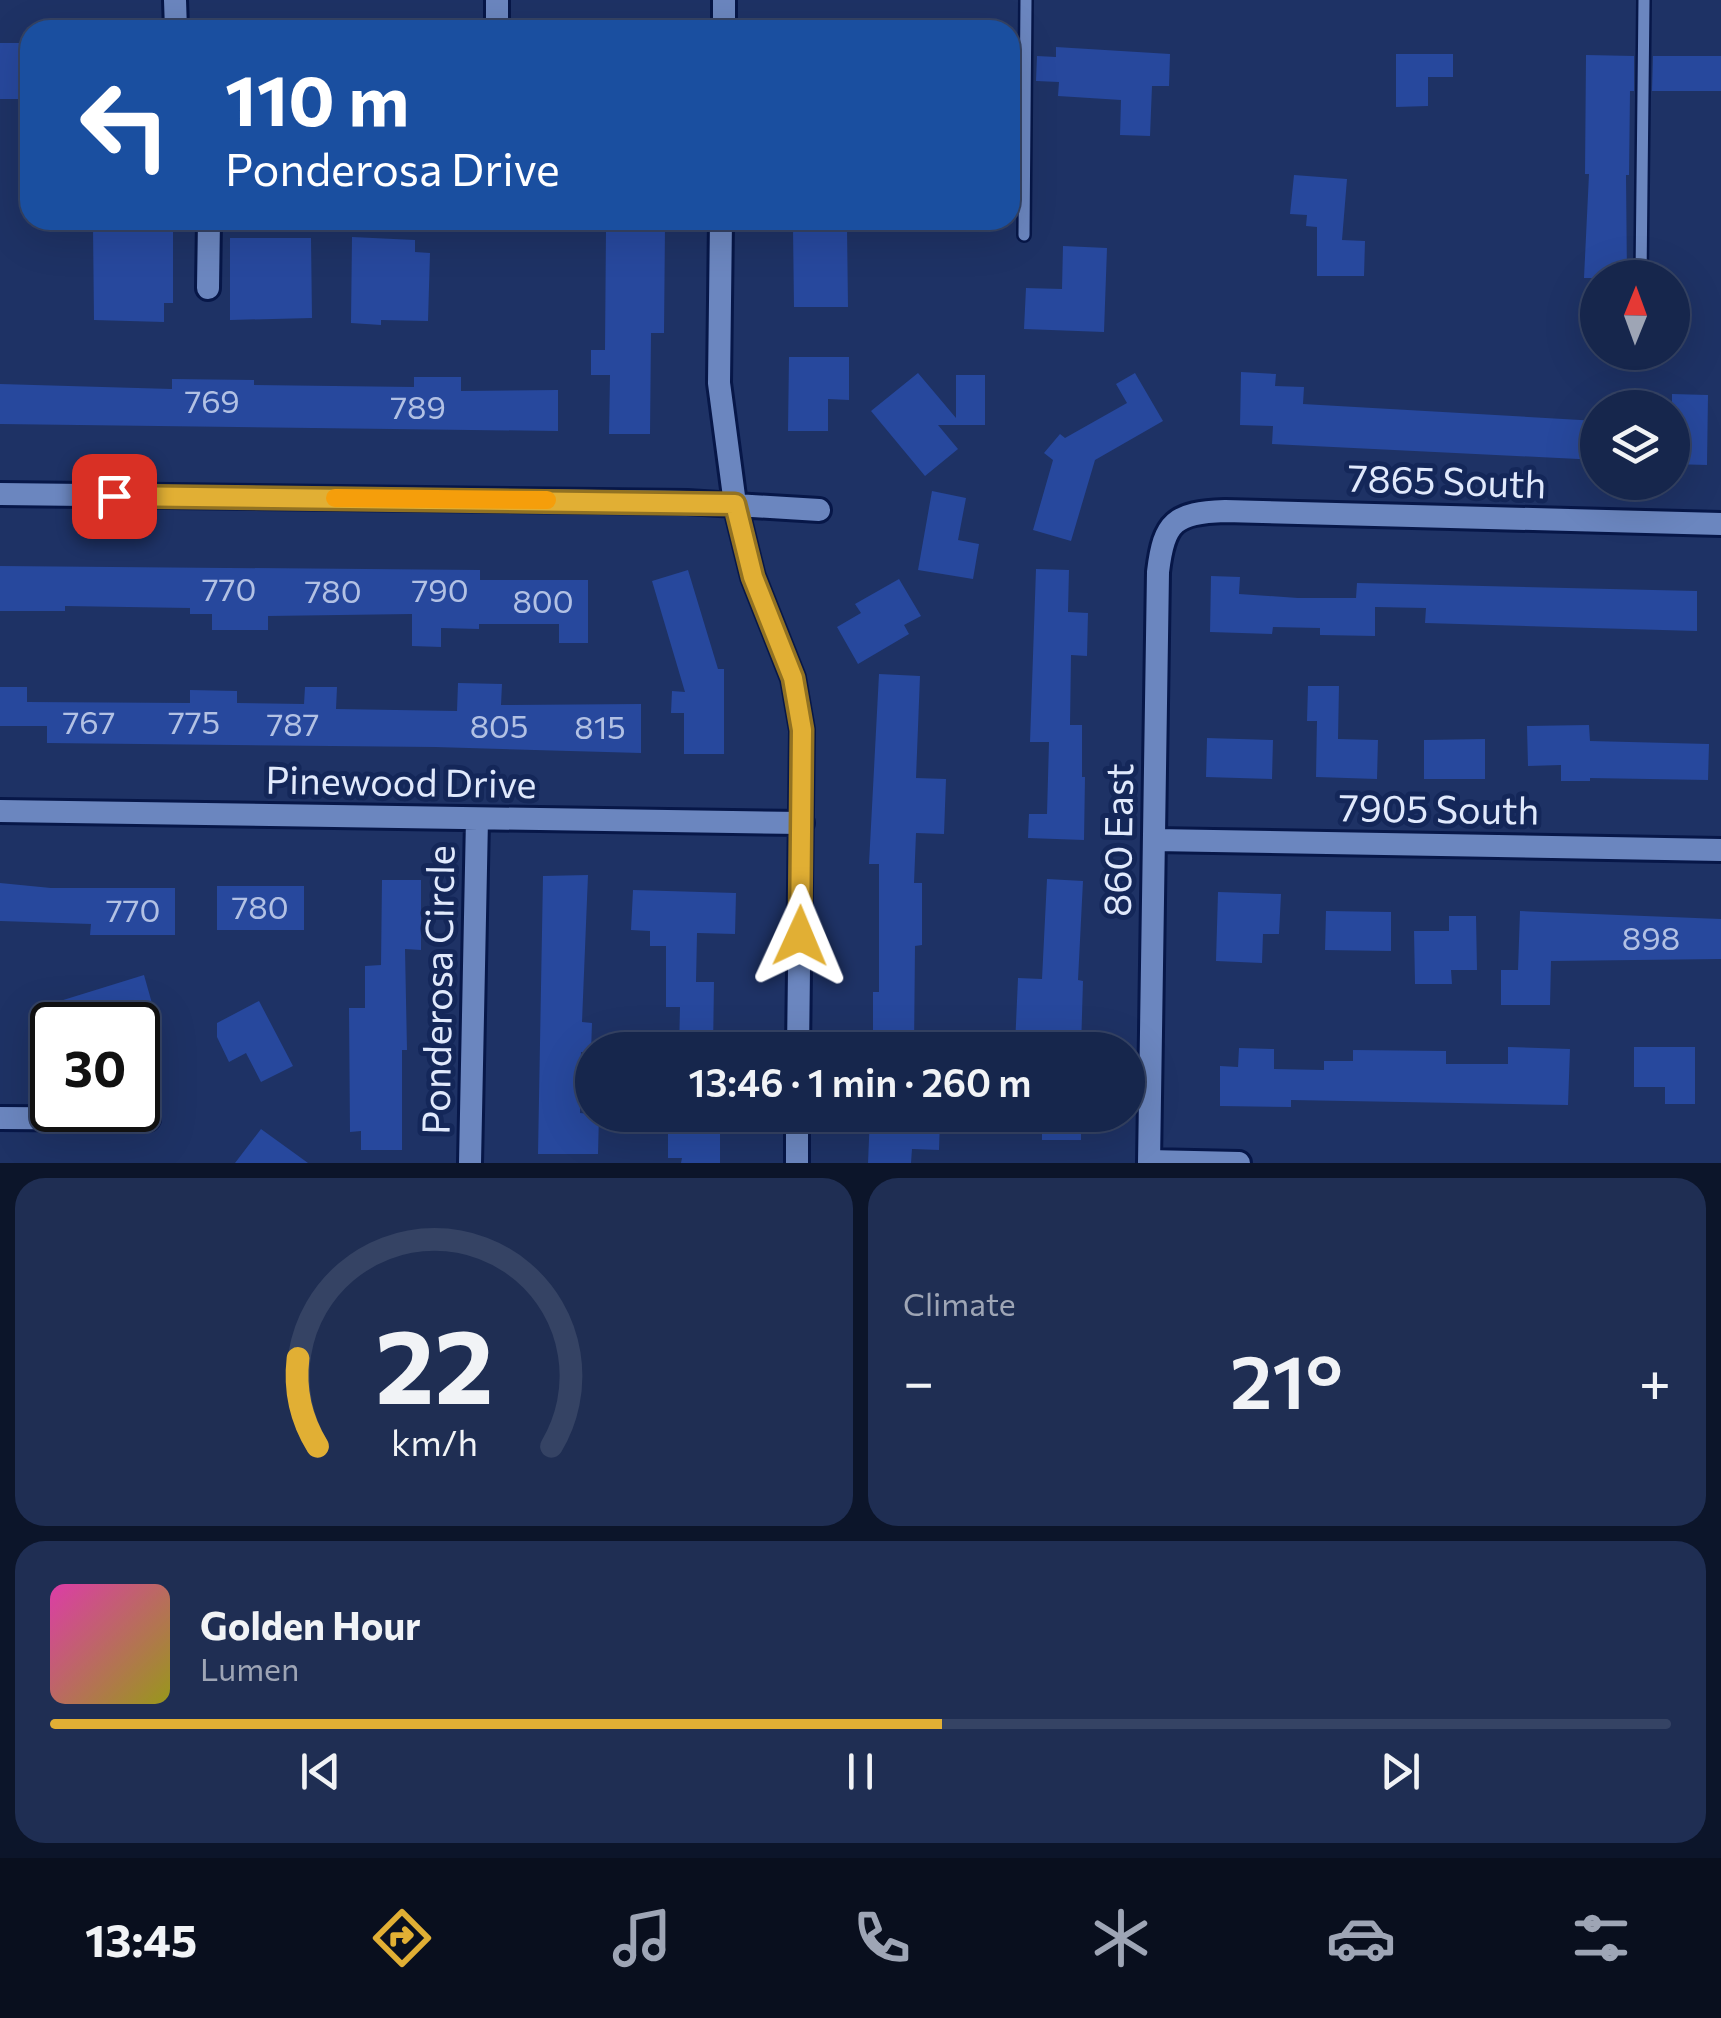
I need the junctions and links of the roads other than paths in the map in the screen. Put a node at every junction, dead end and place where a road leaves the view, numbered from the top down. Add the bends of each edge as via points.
1 (1026, 0) edge
2 (1644, 0) edge
3 (209, 230) edge
4 (721, 230) edge
5 (1024, 235) dead end
6 (1641, 260) edge
7 (208, 288) dead end
8 (0, 494) edge
9 (735, 504) junction
10 (820, 510) dead end
11 (1173, 521) joint
12 (1721, 524) edge
13 (0, 812) edge
14 (477, 819) junction
15 (802, 823) junction
16 (1155, 840) junction
17 (1721, 850) edge
18 (798, 1032) edge
19 (0, 1118) edge
20 (30, 1118) edge
21 (797, 1132) edge
22 (1149, 1162) edge
23 (470, 1163) edge
24 (796, 1163) edge
25 (1240, 1163) edge

1 - 5 lane
2 - 6 lane
3 - 7 street
4 - 9 street via 720,383
8 - 9 street
9 - 10 street
9 - 15 street via 753,577 793,678 802,730
11 - 12 street, 7865 South via 1225,511
11 - 16 street, 860 East via 1158,572
13 - 14 street, Pinewood Drive
14 - 15 street, Pinewood Drive
14 - 23 street, Ponderosa Circle
15 - 18 street
16 - 17 street, 7905 South
16 - 22 street, 860 East
19 - 20 street
21 - 24 street
22 - 25 street

